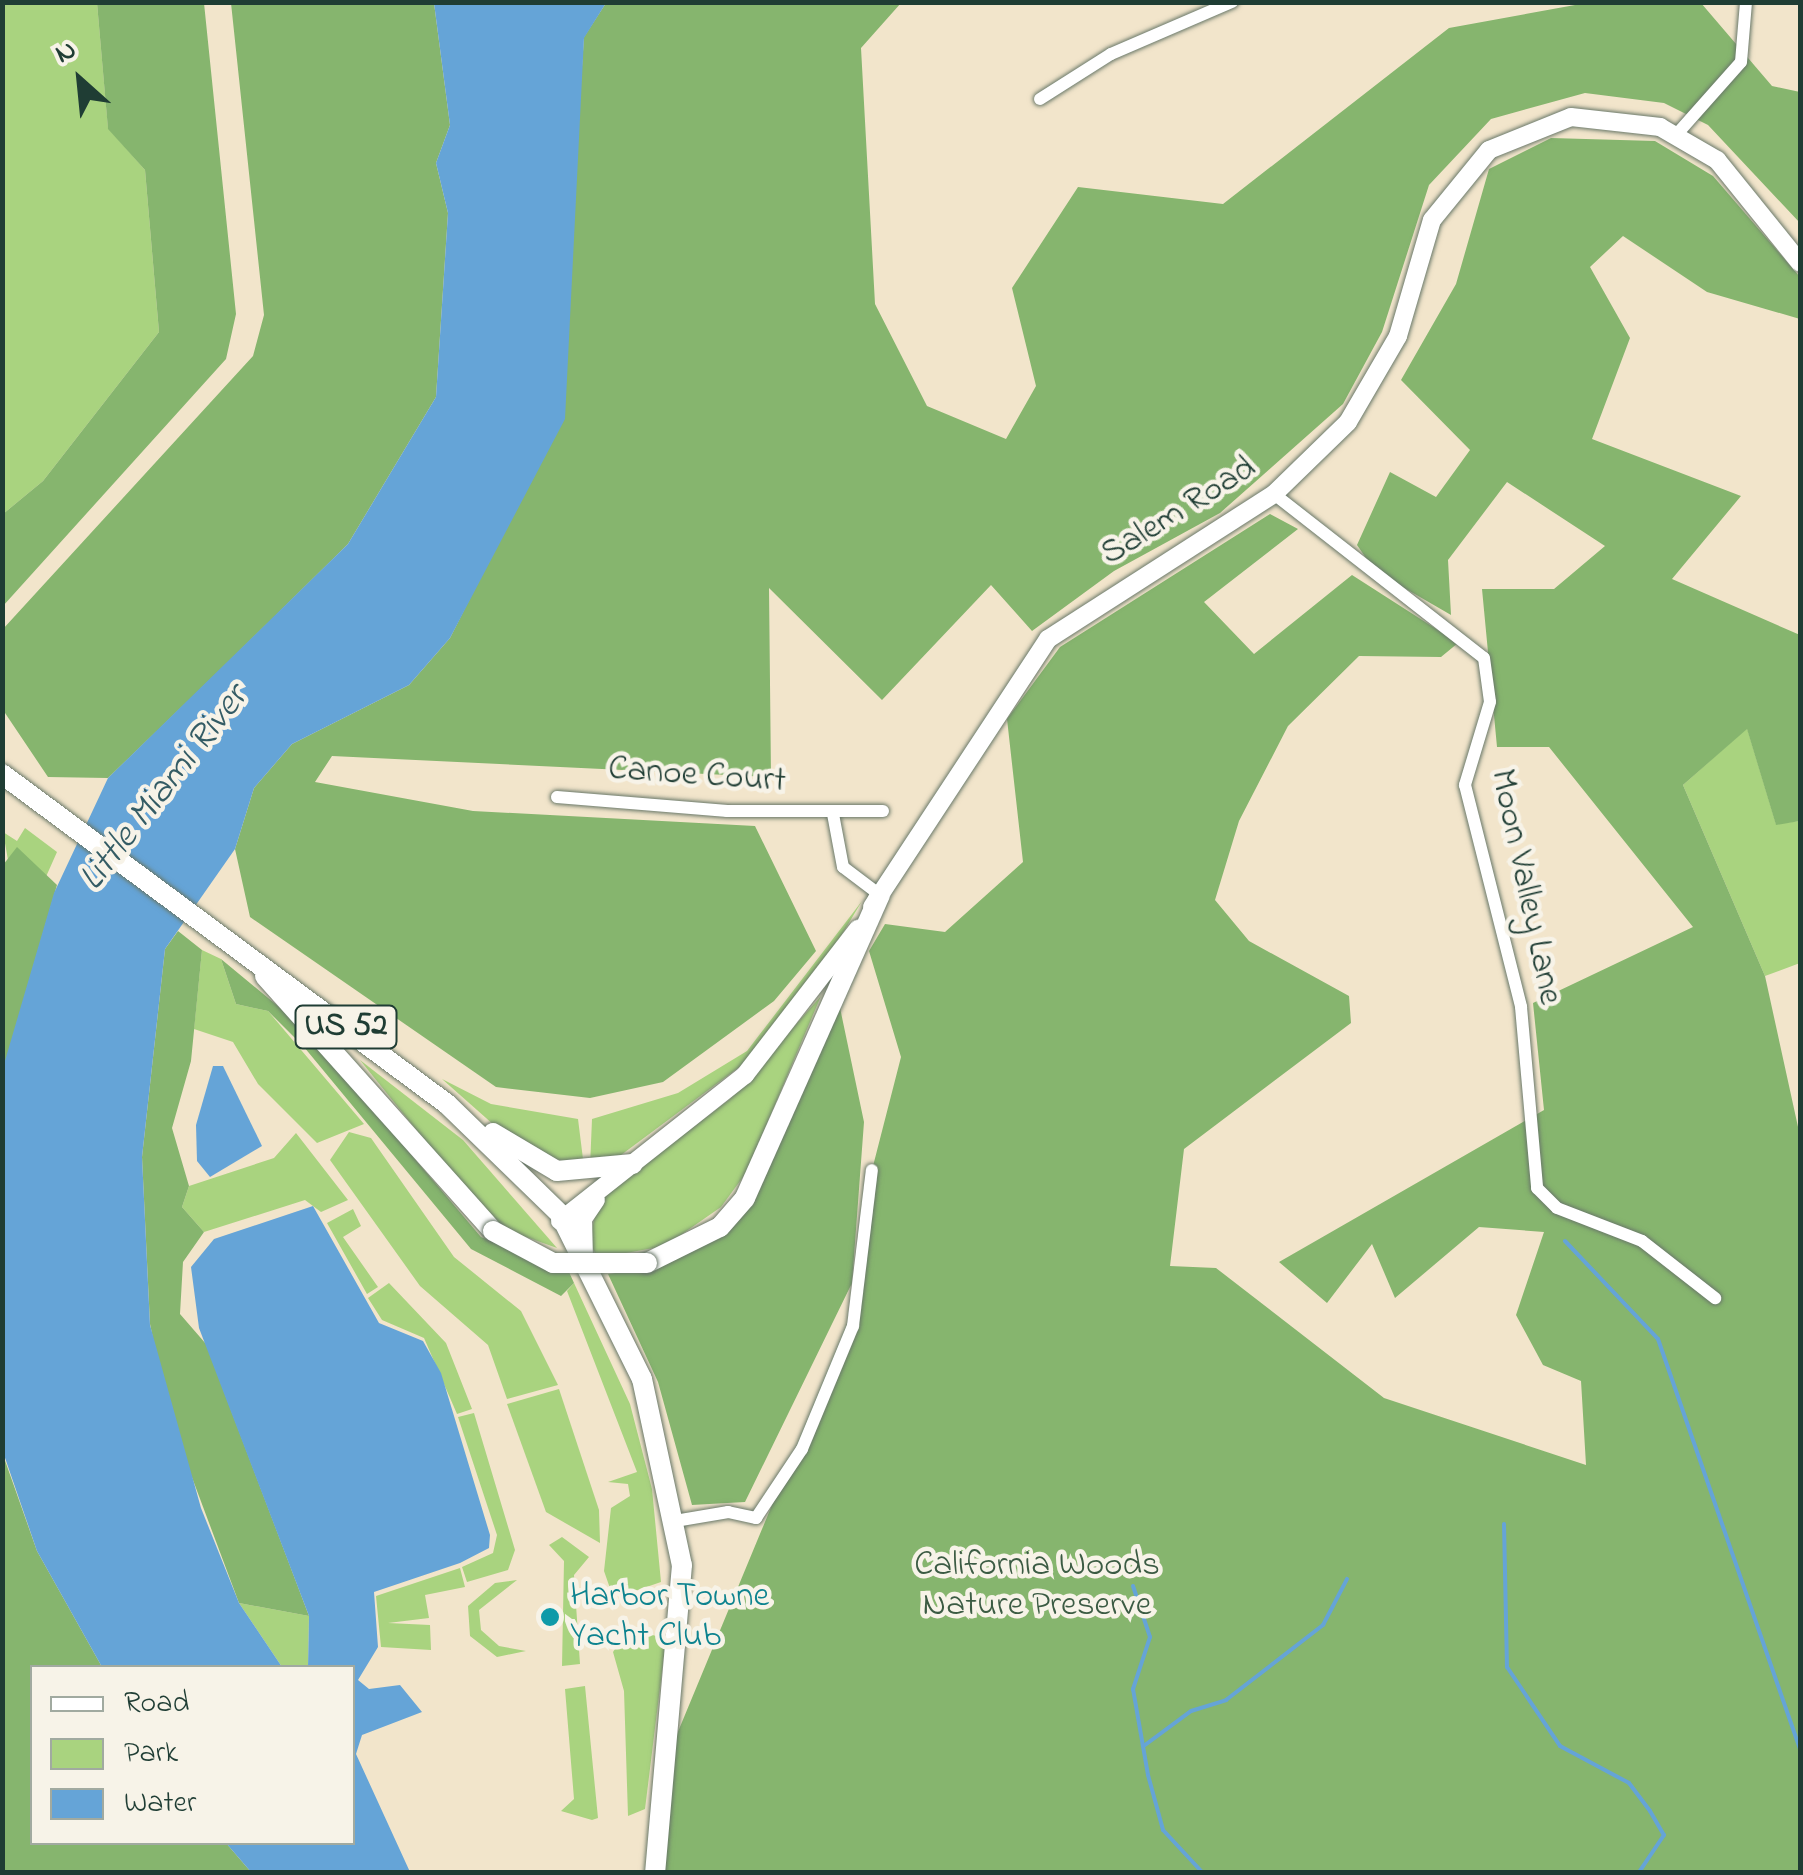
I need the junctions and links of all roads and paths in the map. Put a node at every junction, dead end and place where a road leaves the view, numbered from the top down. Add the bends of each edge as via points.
1 (1232, 2) edge
2 (1746, 2) edge
3 (1040, 99) dead end
4 (1677, 134) junction
5 (1800, 263) edge
6 (1274, 494) junction
7 (2, 774) edge
8 (557, 797) dead end
9 (883, 811) dead end
10 (832, 814) junction
11 (880, 895) junction
12 (246, 950) junction
13 (447, 1104) junction
14 (634, 1164) junction
15 (872, 1170) dead end
16 (608, 1184) junction
17 (560, 1221) junction
18 (584, 1259) junction
19 (1715, 1298) dead end
20 (675, 1521) junction
21 (654, 1872) edge

1 - 3 street via 1111,54
2 - 4 street via 1741,62
4 - 5 street, Salem Road via 1730,173
4 - 6 street, Salem Road via 1612,116 1571,116 1530,127 1474,162 1432,220 1406,316 1371,390
6 - 11 street, Salem Road via 1048,638
6 - 19 street, Moon Valley Lane via 1484,658 1490,702 1465,785 1521,1007 1536,1188 1557,1208 1653,1248
7 - 12 main road, US 52
8 - 10 street, Canoe Court
9 - 10 street, Canoe Court
10 - 11 street, Canoe Court via 843,867
11 - 12 main road, bridge via 746,1198 720,1227 647,1263 553,1262 493,1231
11 - 14 street, Salem Road via 794,1022 718,1100
12 - 13 main road, US 52
13 - 14 main road via 545,1167
13 - 17 main road, US 52
14 - 16 street, Salem Road
15 - 20 street via 858,1307 802,1449 756,1518 728,1512
16 - 17 street, Salem Road
16 - 18 street, Salem Road via 583,1219
17 - 18 main road, US 52
18 - 20 main road, US 52 via 642,1379
20 - 21 main road, US 52 via 682,1638

